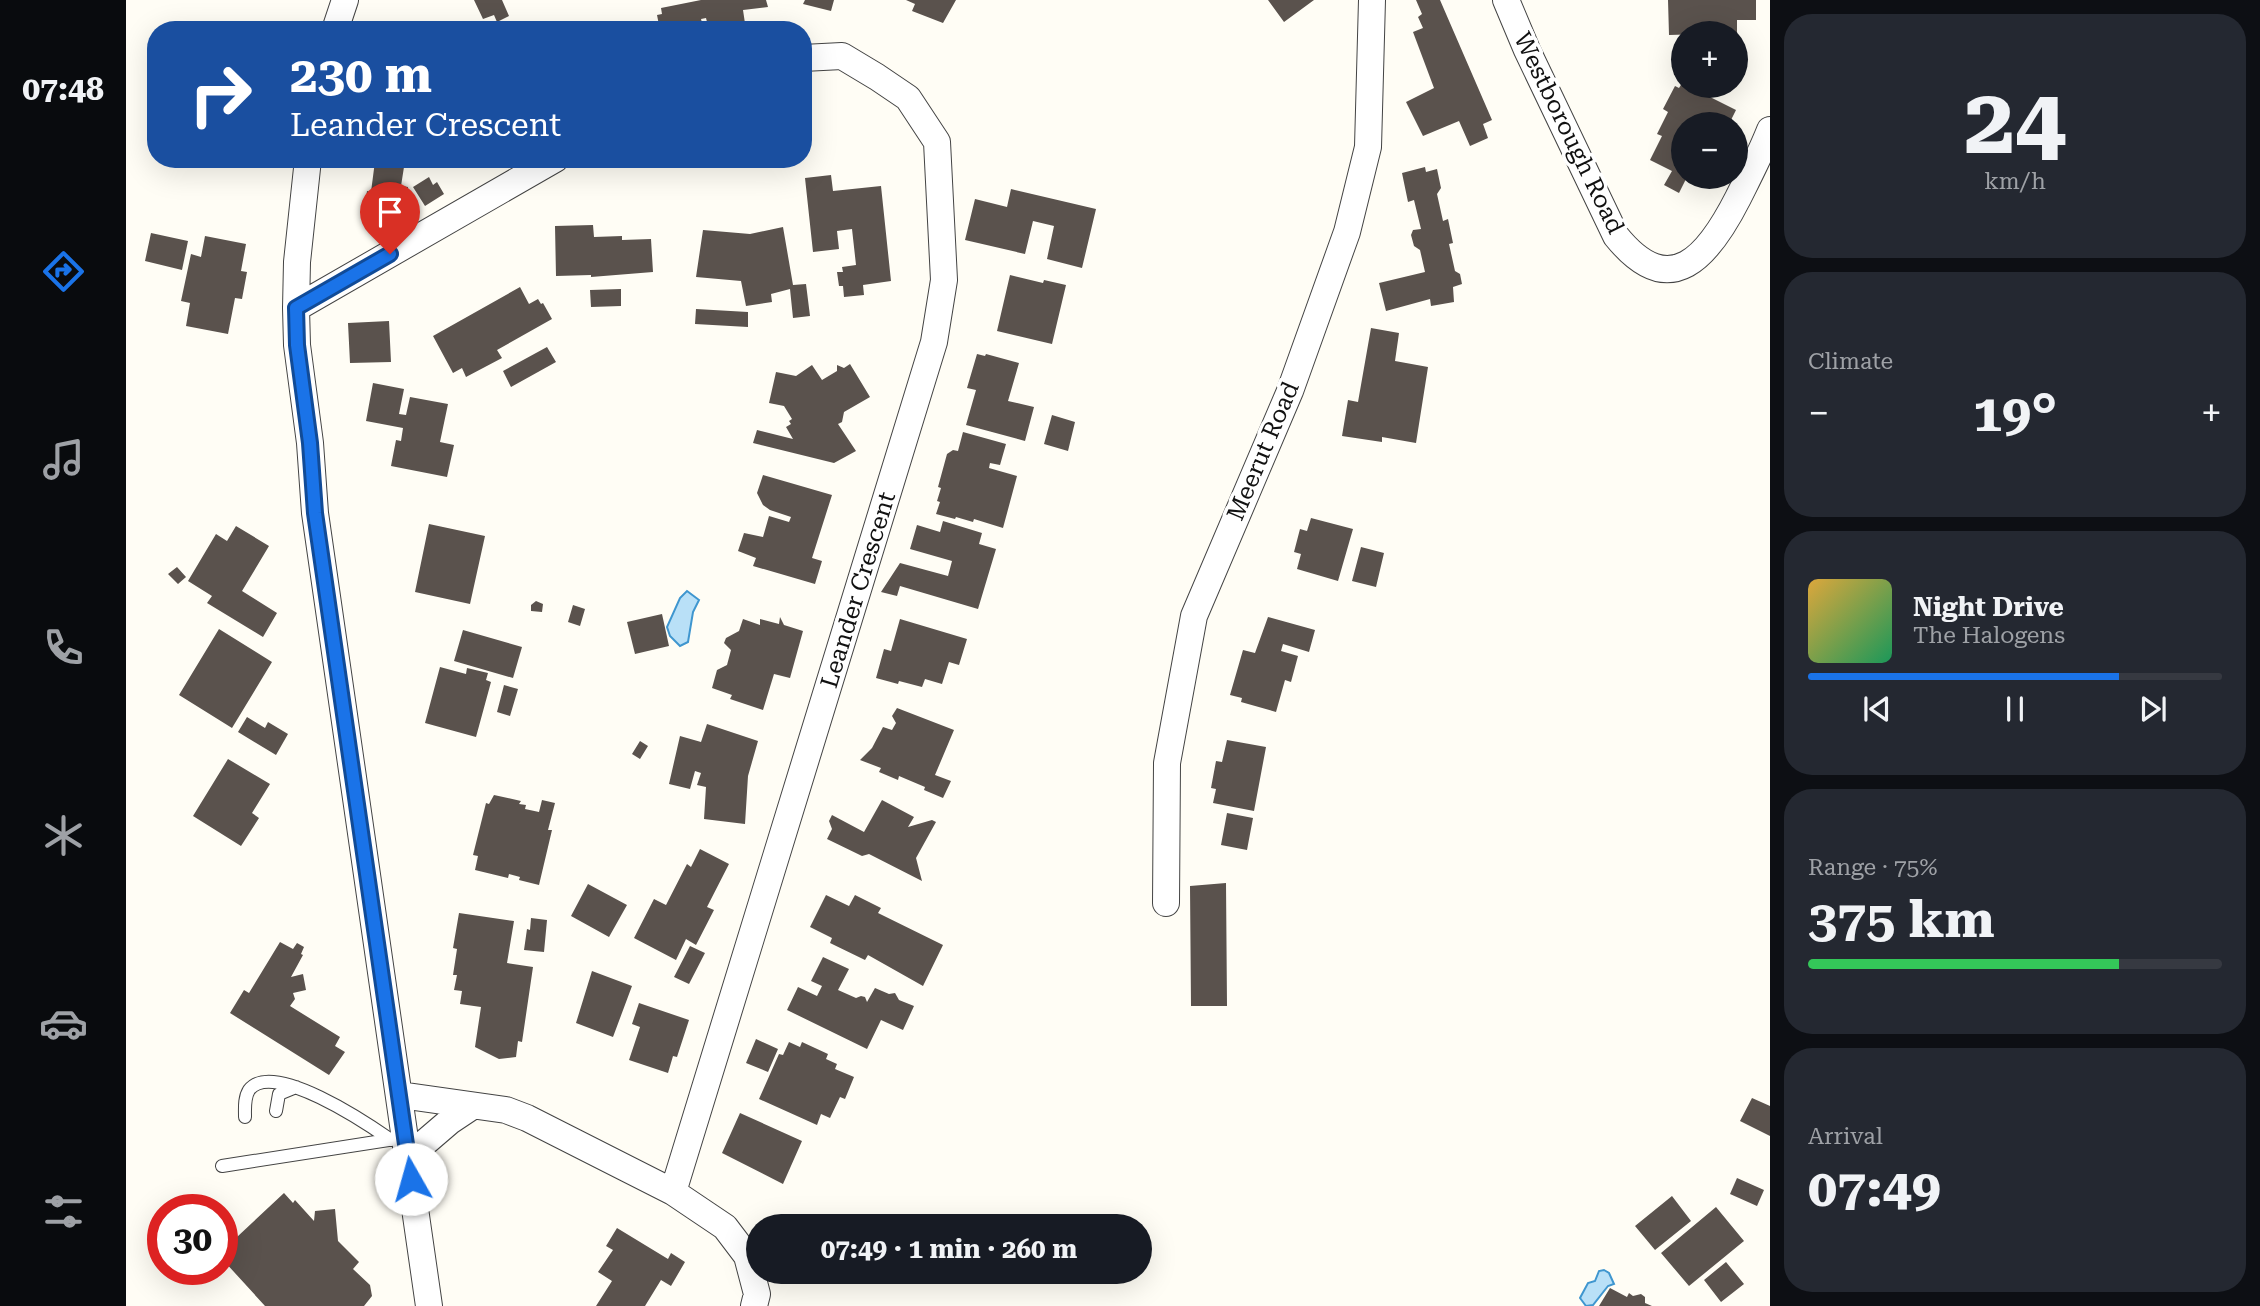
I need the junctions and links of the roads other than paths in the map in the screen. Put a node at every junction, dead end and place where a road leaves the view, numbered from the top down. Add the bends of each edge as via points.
1 (345, 0) edge
2 (1372, 0) edge
3 (1506, 0) edge
4 (338, 21) edge
5 (812, 58) edge
6 (1770, 130) edge
7 (307, 168) edge
8 (539, 168) edge
9 (296, 308) junction
10 (1166, 903) dead end
11 (296, 1087) junction
12 (400, 1095) junction
13 (471, 1107) junction
14 (276, 1111) dead end
15 (245, 1117) dead end
16 (402, 1145) junction
17 (222, 1166) dead end
18 (673, 1192) junction
19 (429, 1306) edge
20 (754, 1306) edge

1 - 4 street
2 - 10 street, Meerut Road via 1368,147 1347,232 1290,391 1194,616 1167,763
3 - 6 street, Westborough Road via 1616,236 1646,264 1665,269 1685,265 1702,254 1732,210
5 - 18 street, Leander Crescent via 842,56 877,77 908,98 937,142 944,280 934,342
7 - 9 street
8 - 9 street
9 - 12 street via 315,513
11 - 14 lane via 279,1094
11 - 15 lane via 279,1082 256,1084 246,1097
11 - 16 lane
12 - 13 street
12 - 16 street
13 - 16 street
13 - 18 street via 506,1110 527,1118
16 - 17 lane
16 - 19 street
18 - 20 street via 725,1227 747,1256 757,1294

